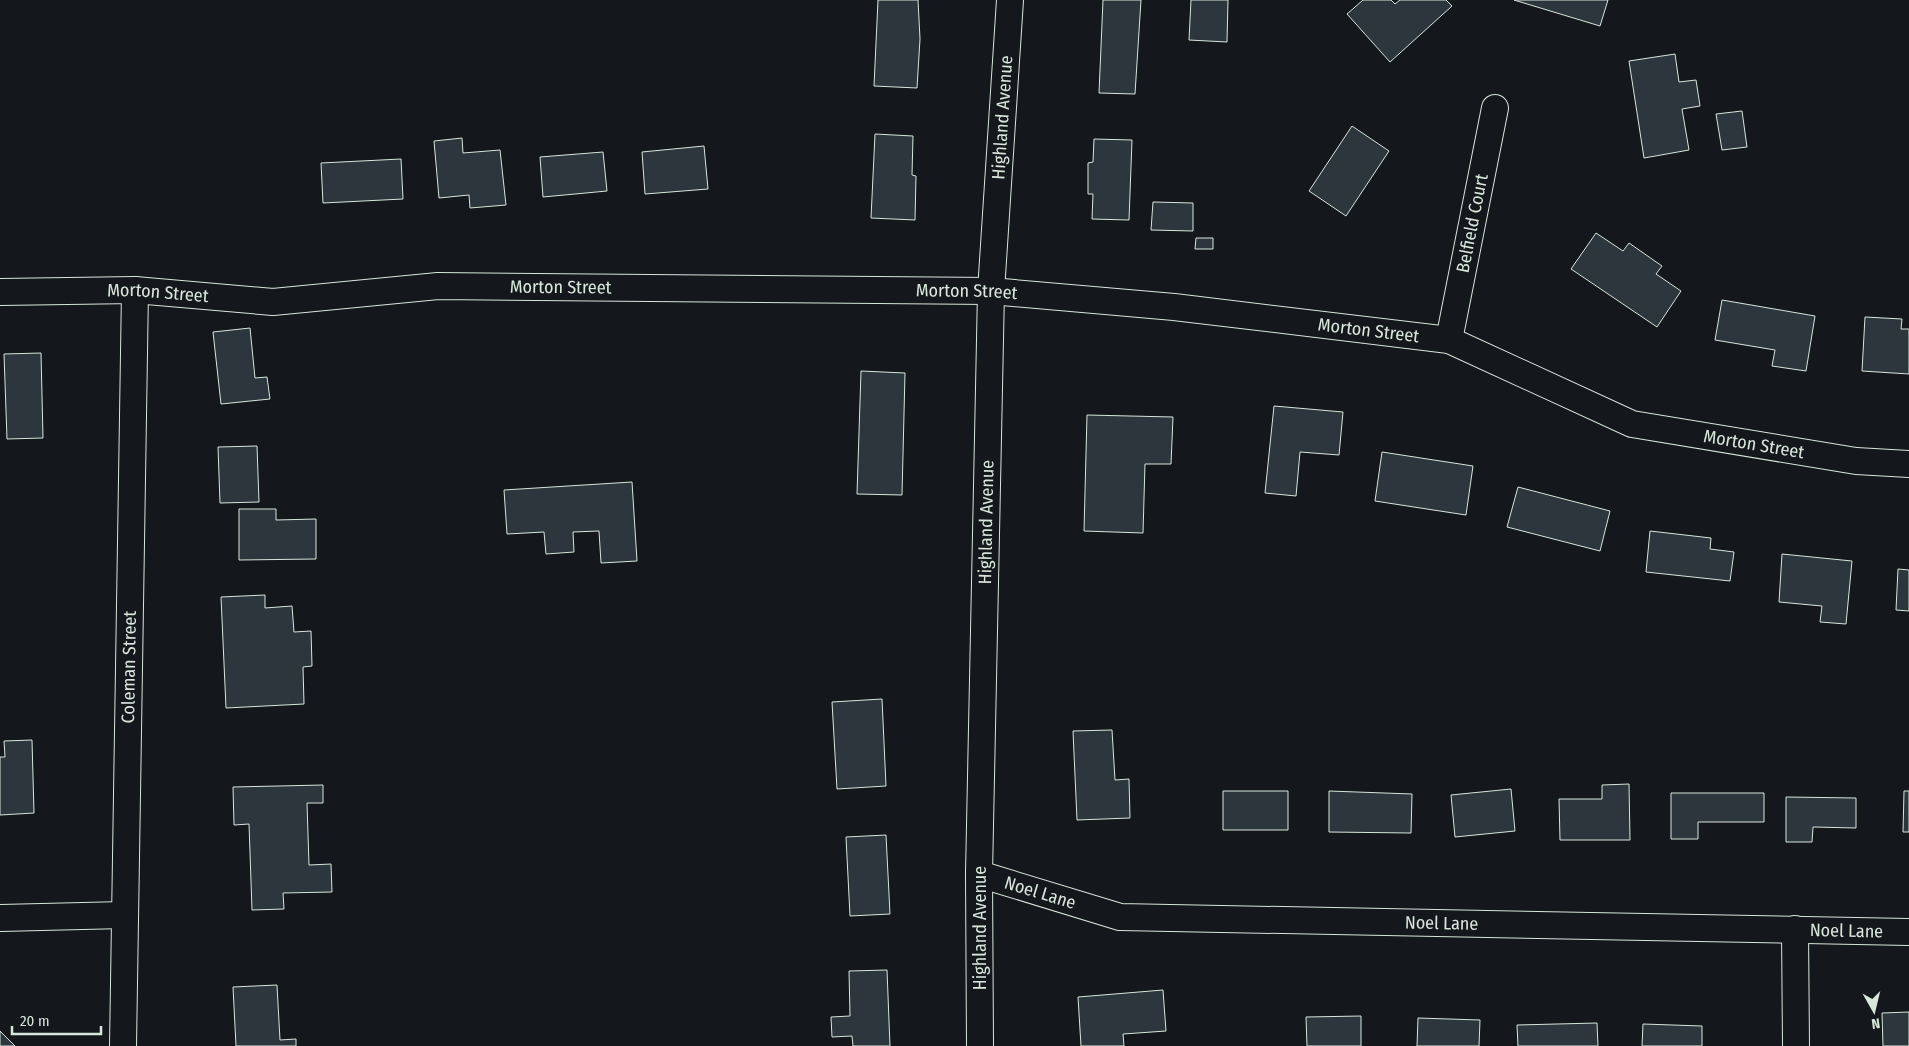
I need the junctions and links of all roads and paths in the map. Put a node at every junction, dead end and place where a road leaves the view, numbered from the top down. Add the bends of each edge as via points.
1 (1010, 0) edge
2 (1495, 108) dead end
3 (135, 290) junction
4 (991, 291) junction
5 (0, 292) edge
6 (1449, 340) junction
7 (1909, 464) edge
8 (979, 874) junction
9 (124, 915) junction
10 (0, 918) edge
11 (1795, 929) junction
12 (1909, 932) edge
13 (123, 1046) edge
14 (980, 1046) edge
15 (1796, 1046) edge

1 - 4 street, Highland Avenue
2 - 6 street, Belfield Court
3 - 4 street, Morton Street via 273,302 438,286
3 - 5 street, Morton Street
3 - 9 street, Coleman Street
4 - 6 street, Morton Street via 1174,307
4 - 8 street, Highland Avenue
6 - 7 street, Morton Street via 1632,424 1856,461
8 - 11 street, Noel Lane via 1120,917
8 - 14 street, Highland Avenue
9 - 10 street
9 - 13 street, Coleman Street
11 - 12 street, Noel Lane
11 - 15 street

